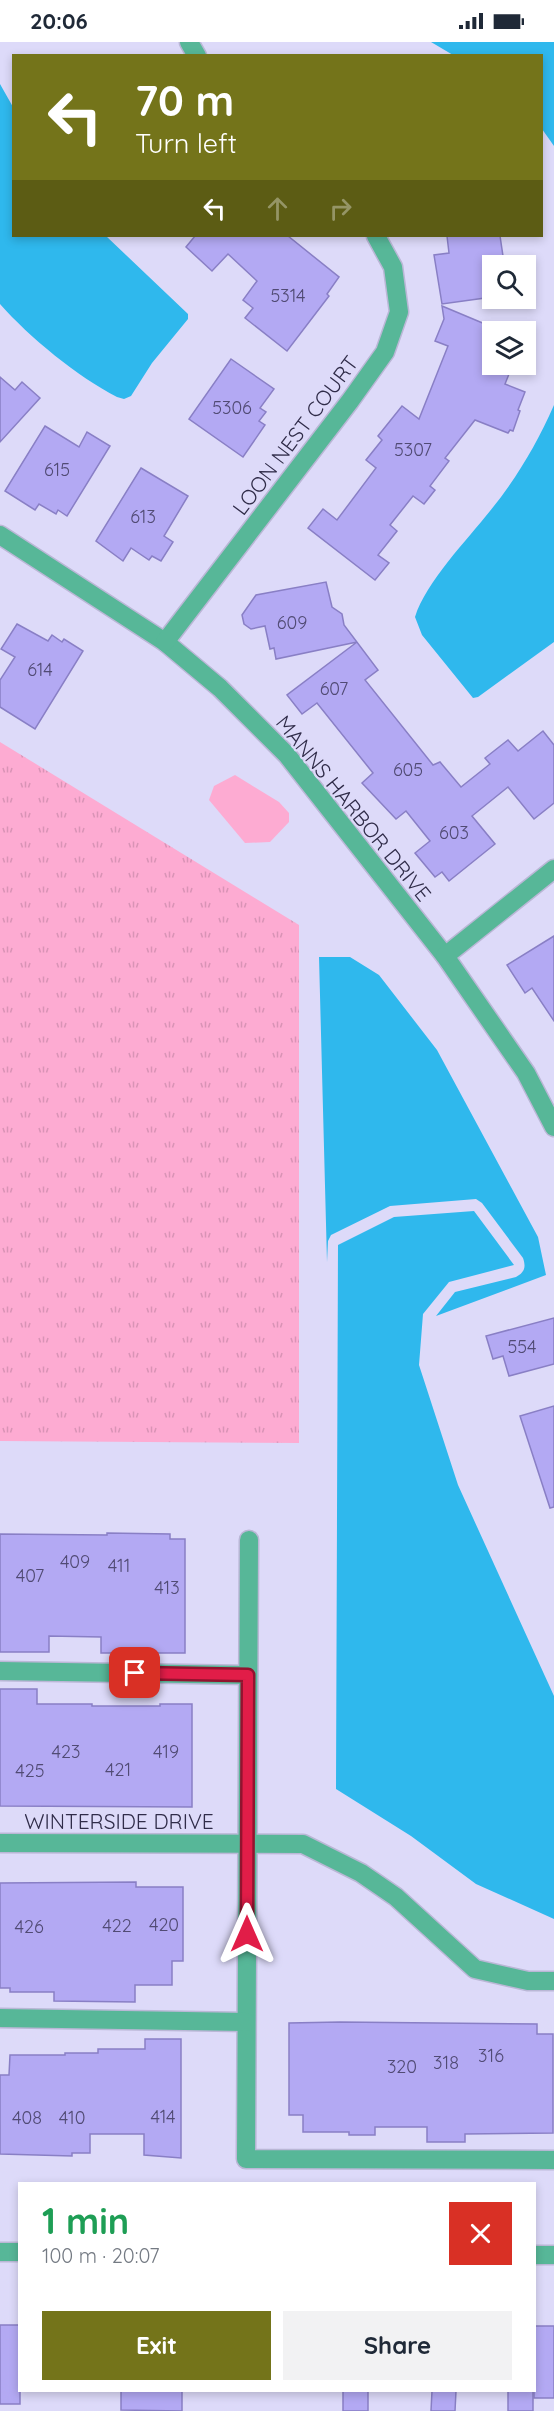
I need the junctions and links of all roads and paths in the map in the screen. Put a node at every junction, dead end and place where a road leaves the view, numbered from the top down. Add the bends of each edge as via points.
1 (377, 237) edge
2 (0, 535) edge
3 (165, 642) junction
4 (554, 869) edge
5 (445, 956) junction
6 (554, 1127) edge
7 (249, 1540) dead end
8 (0, 1671) edge
9 (248, 1675) junction
10 (0, 1843) edge
11 (248, 1845) junction
12 (554, 1981) edge
13 (0, 2018) edge
14 (246, 2022) junction
15 (554, 2160) edge
16 (0, 2252) edge
17 (18, 2252) edge
18 (536, 2255) edge
19 (554, 2256) edge

1 - 3 street, LOON NEST COURT via 393,267 399,312 385,352
2 - 3 street, MANNS HARBOR DRIVE
3 - 5 street, MANNS HARBOR DRIVE via 220,688 287,755
4 - 5 street
5 - 6 street, MANNS HARBOR DRIVE via 526,1073
7 - 9 street
8 - 9 street
9 - 11 street
10 - 11 street, WINTERSIDE DRIVE
11 - 12 street, WINTERSIDE DRIVE via 303,1845 361,1873 396,1898 475,1969 528,1981
11 - 14 street
13 - 14 street
14 - 15 street via 246,2159
16 - 17 street
18 - 19 street

